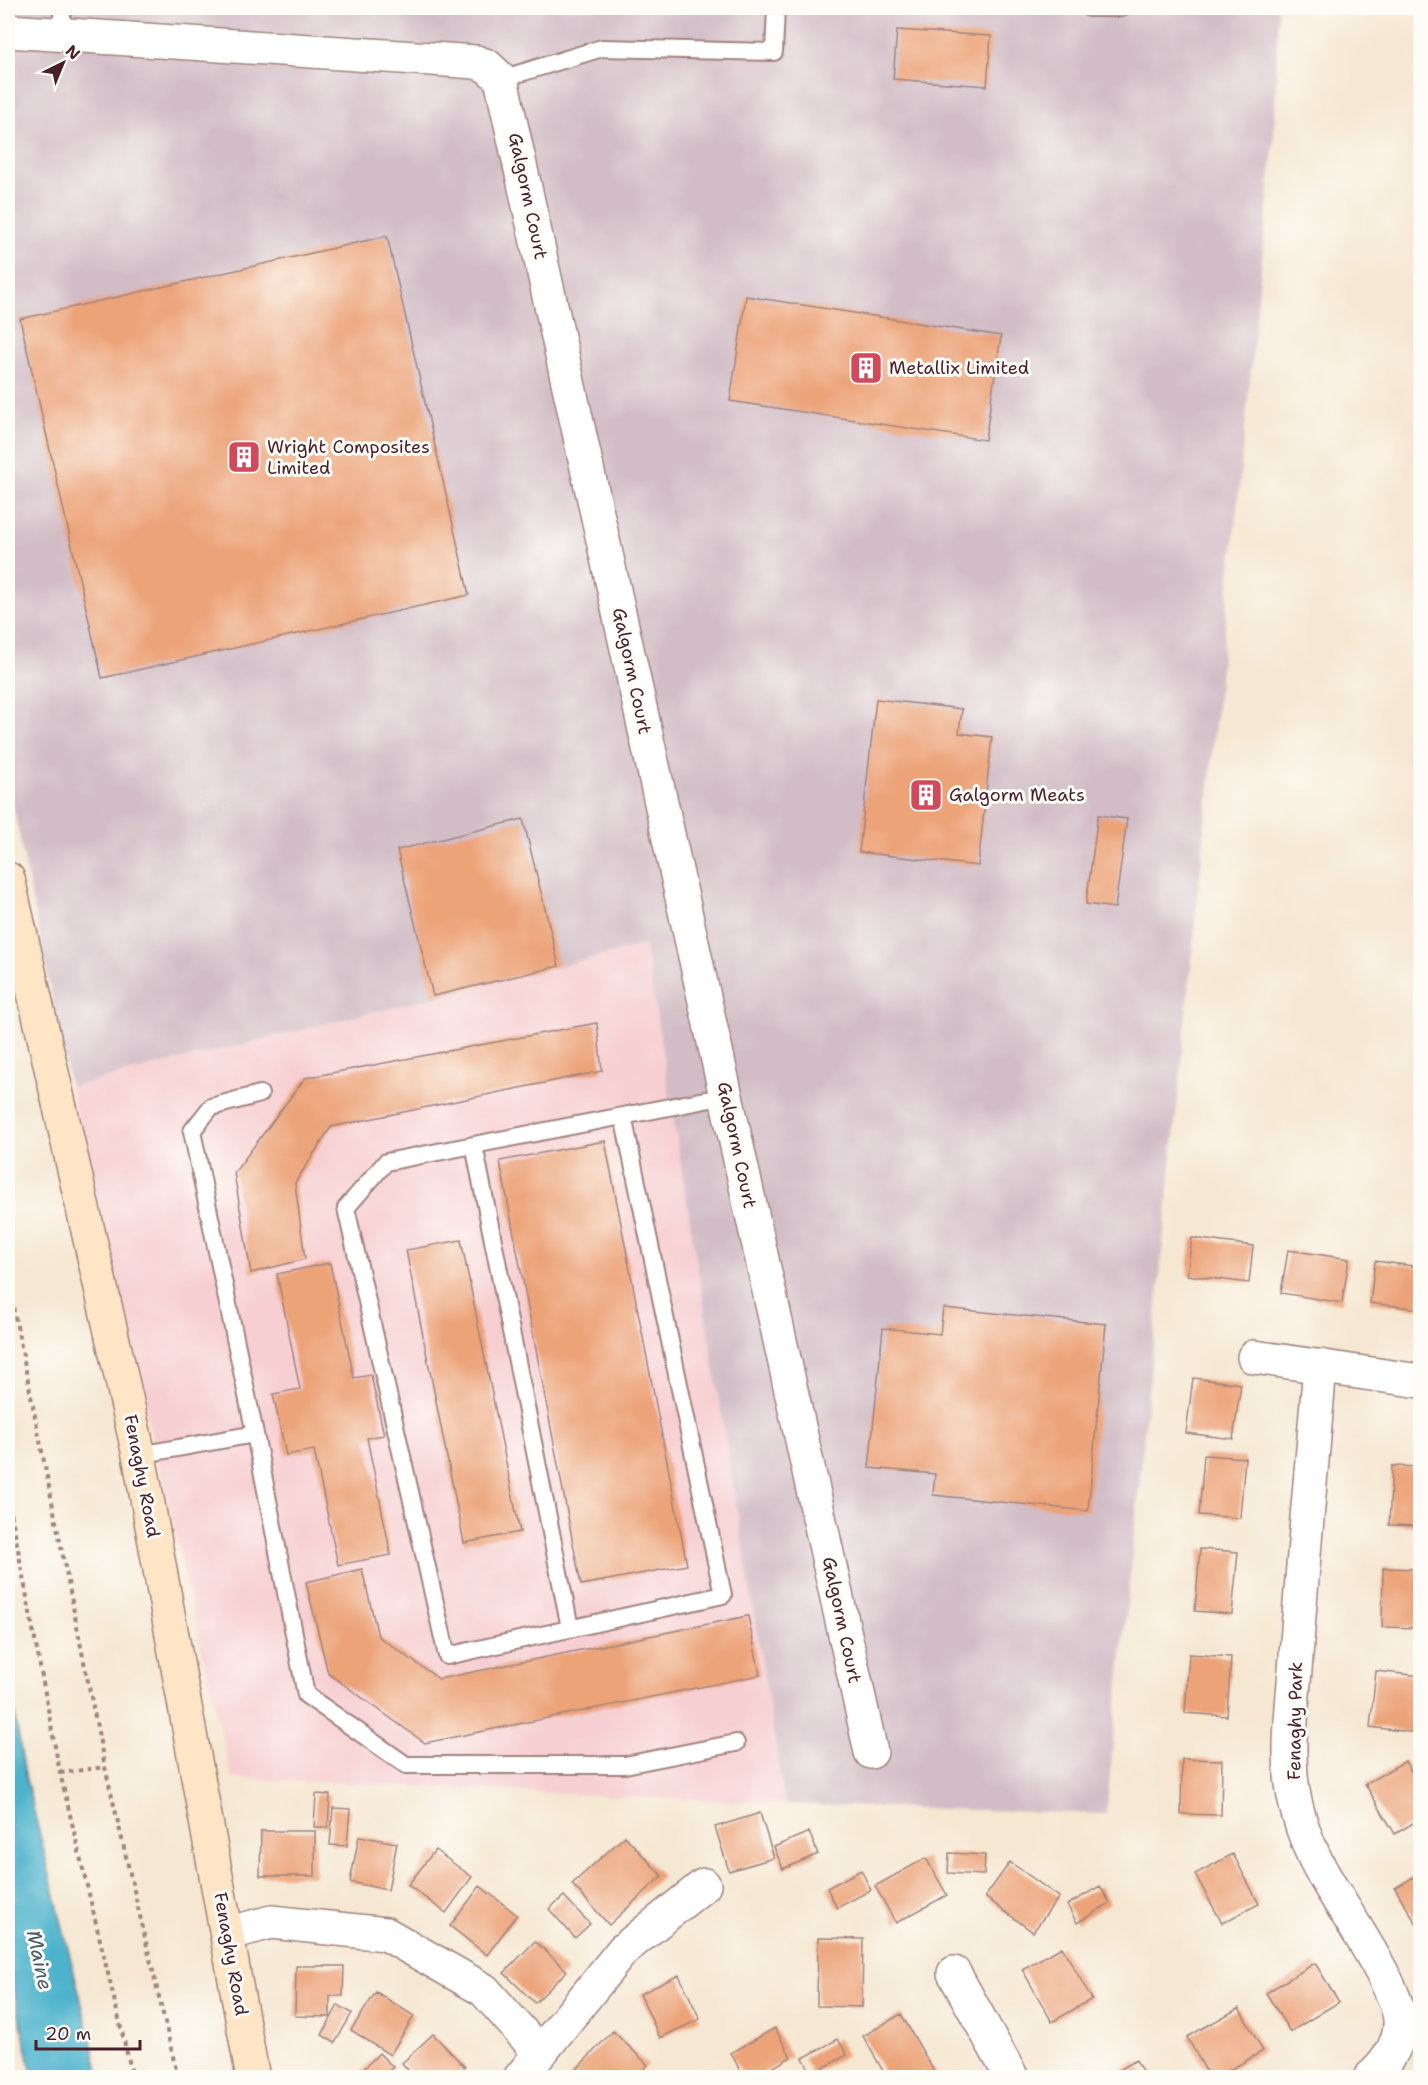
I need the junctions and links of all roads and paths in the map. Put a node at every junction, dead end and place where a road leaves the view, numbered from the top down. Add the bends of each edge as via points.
1 (776, 8) edge
2 (1089, 8) edge
3 (1121, 8) edge
4 (62, 20) edge
5 (8, 31) edge
6 (501, 79) junction
7 (8, 879) edge
8 (260, 1094) dead end
9 (726, 1096) junction
10 (623, 1116) junction
11 (474, 1145) junction
12 (8, 1281) edge
13 (1254, 1357) dead end
14 (1320, 1366) junction
15 (1420, 1381) edge
16 (255, 1434) junction
17 (139, 1455) junction
18 (8, 1496) edge
19 (570, 1628) junction
20 (736, 1743) dead end
21 (871, 1752) dead end
22 (105, 1767) junction
23 (60, 1773) junction
24 (704, 1885) dead end
25 (227, 1934) junction
26 (954, 1973) dead end
27 (1420, 2055) edge
28 (530, 2065) edge
29 (133, 2078) edge
30 (178, 2078) edge
31 (253, 2078) edge
32 (1012, 2078) edge
33 (1370, 2078) edge
34 (1378, 2078) edge

1 - 6 lane via 774,52 602,48
2 - 3 lane
4 - 5 street
4 - 6 street via 476,62
6 - 9 street, Galgorm Court
7 - 17 street, Fenaghy Road
8 - 16 lane via 211,1107 192,1131
9 - 10 lane
9 - 21 street, Galgorm Court
10 - 11 lane
10 - 19 lane via 723,1595
11 - 19 lane
11 - 19 lane via 386,1162 346,1209 447,1656
12 - 22 path
13 - 14 street
14 - 15 street
14 - 33 street, Fenaghy Park via 1290,1768 1306,1840 1361,1936 1401,2022 1398,2042
16 - 17 lane
16 - 20 lane via 306,1695 406,1765 625,1765
17 - 25 street, Fenaghy Road
18 - 23 path
22 - 23 path
22 - 30 path
23 - 29 path
24 - 28 street via 623,1950
25 - 28 street via 271,1922 386,1934 484,1990
25 - 31 street, Fenaghy Road
26 - 32 street
27 - 34 street

